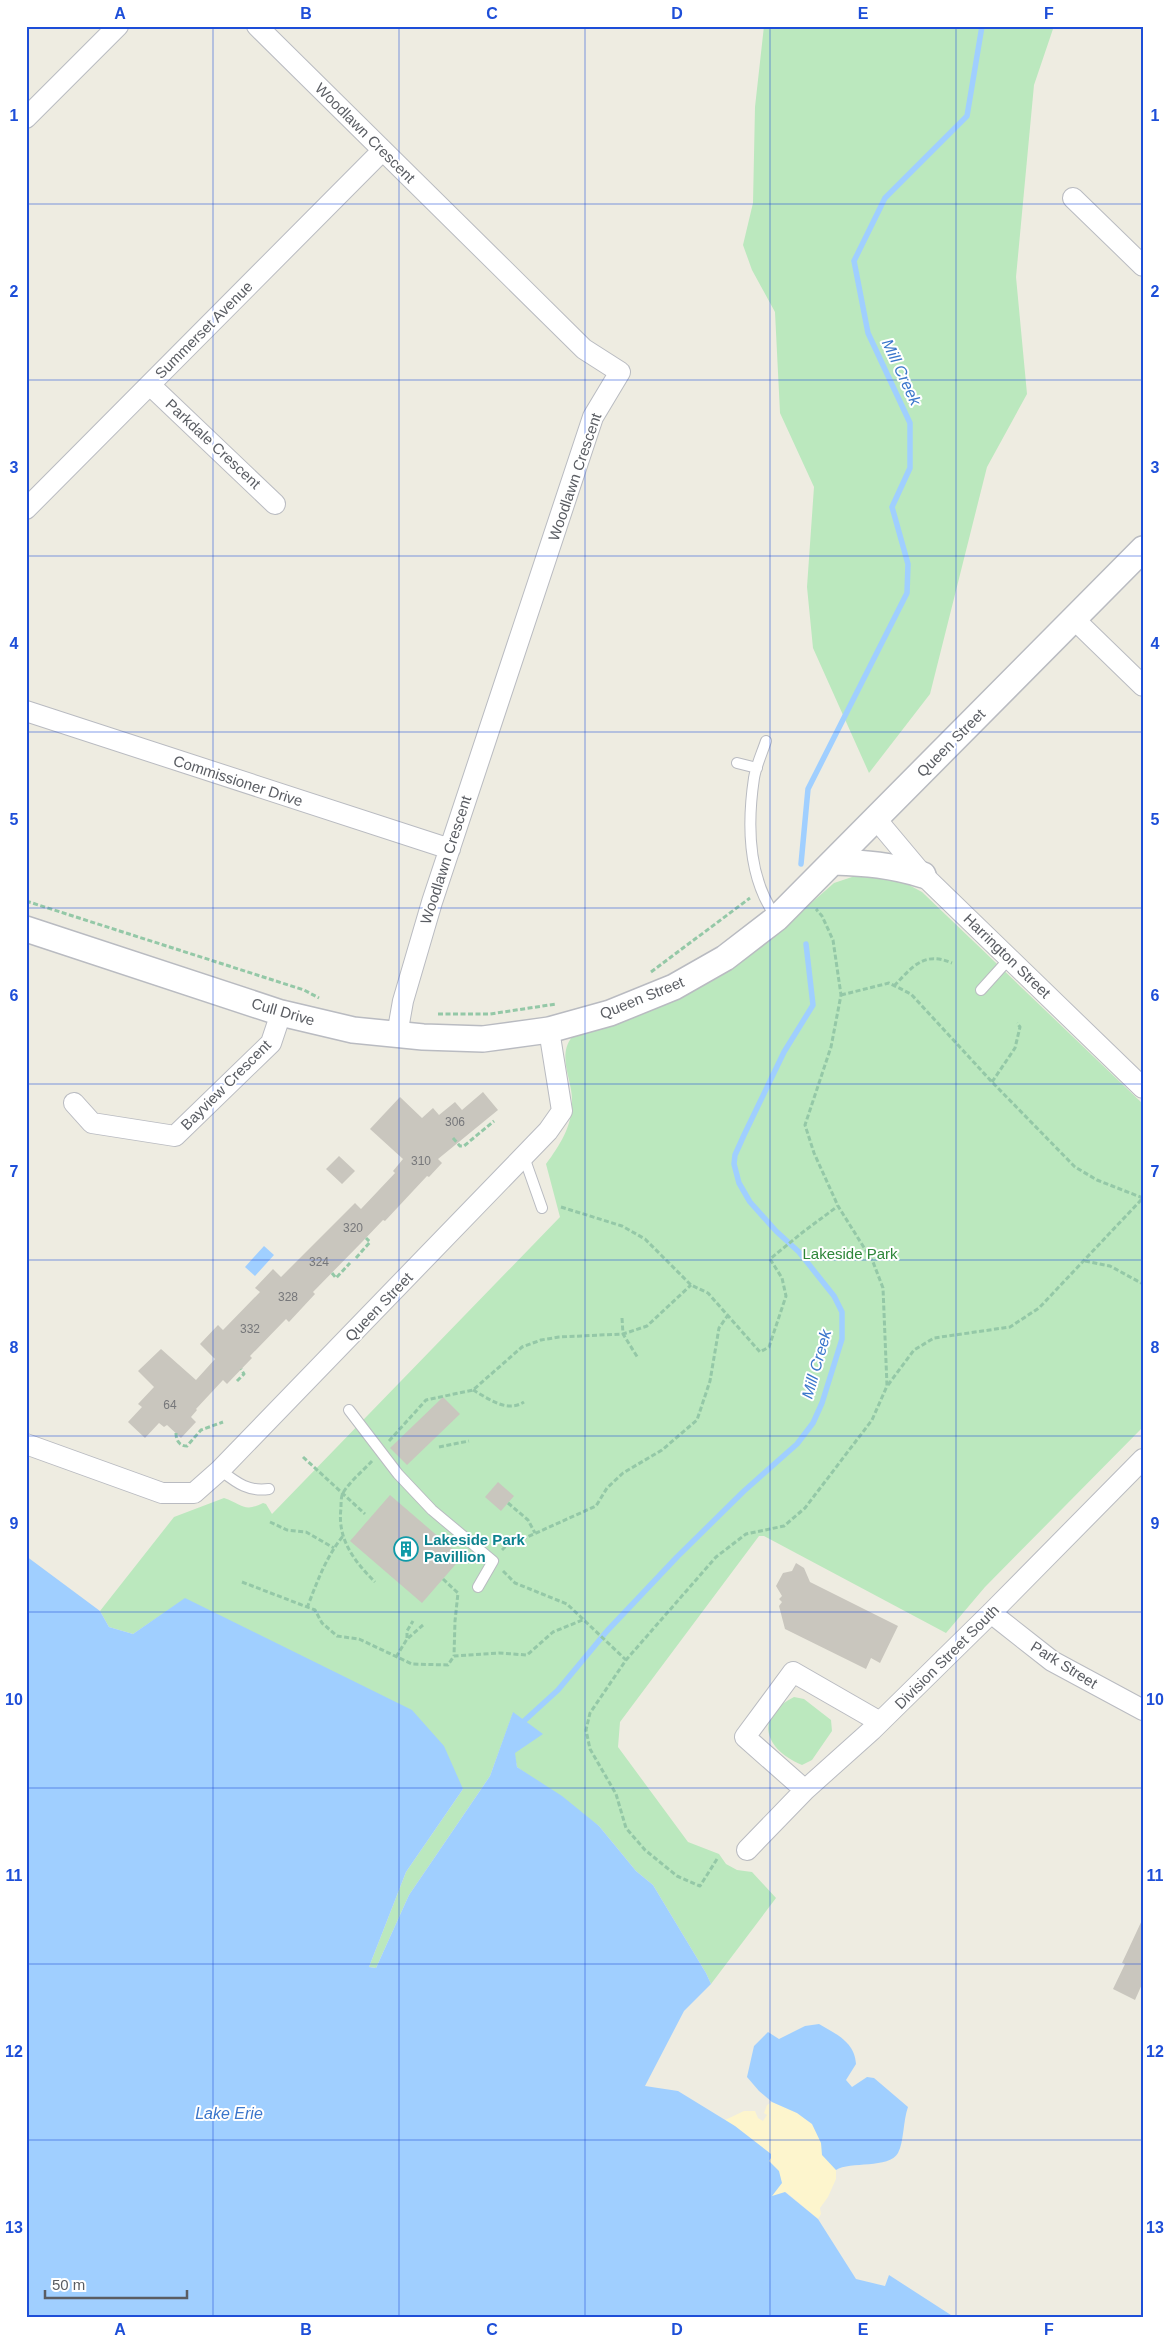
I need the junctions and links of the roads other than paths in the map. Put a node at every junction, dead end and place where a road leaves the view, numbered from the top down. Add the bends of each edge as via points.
1 (118, 26) edge
2 (257, 26) edge
3 (26, 118) edge
4 (382, 151) junction
5 (1073, 198) dead end
6 (1143, 266) edge
7 (150, 385) junction
8 (275, 504) dead end
9 (26, 509) edge
10 (1143, 549) edge
11 (1074, 619) junction
12 (1143, 686) edge
13 (26, 711) edge
14 (766, 741) dead end
15 (737, 763) dead end
16 (757, 768) junction
17 (876, 819) junction
18 (450, 849) junction
19 (834, 862) junction
20 (923, 875) junction
21 (768, 910) junction
22 (26, 929) edge
23 (1009, 959) junction
24 (981, 990) dead end
25 (281, 1013) junction
26 (549, 1030) junction
27 (397, 1035) junction
28 (1143, 1088) edge
29 (74, 1103) dead end
30 (524, 1157) junction
31 (542, 1208) dead end
32 (348, 1410) dead end
33 (26, 1444) edge
34 (1143, 1459) edge
35 (220, 1470) junction
36 (270, 1489) dead end
37 (478, 1587) dead end
38 (991, 1613) junction
39 (1143, 1710) edge
40 (880, 1722) junction
41 (805, 1790) junction
42 (747, 1850) dead end

1 - 3 street
2 - 4 street, Woodlawn Crescent
4 - 7 street, Summerset Avenue
4 - 18 street, Woodlawn Crescent via 584,350 620,372 594,417
5 - 6 street
7 - 8 street, Parkdale Crescent
7 - 9 street, Summerset Avenue
10 - 11 street, Queen Street
11 - 12 street
11 - 17 street, Queen Street
13 - 18 street, Commissioner Drive
14 - 16 lane
15 - 16 lane
16 - 21 lane via 750,836 756,874
17 - 19 street, Queen Street
17 - 20 street, Harrington Street
18 - 27 street, Woodlawn Crescent via 406,987
19 - 20 street via 874,863
19 - 21 street, Queen Street
20 - 23 street, Harrington Street
21 - 26 street, Queen Street via 725,958 674,987 610,1013
22 - 25 street, Cull Drive
23 - 24 lane
23 - 28 street, Harrington Street
25 - 27 street, Cull Drive via 353,1030
25 - 29 street, Bayview Crescent via 271,1043 175,1136 92,1123
26 - 27 street, Cull Drive via 483,1039
26 - 30 street, Queen Street via 562,1111
30 - 31 lane
30 - 35 street, Queen Street
32 - 37 lane via 380,1452 432,1510 493,1561
33 - 35 street, Queen Street via 162,1493 194,1493
34 - 38 street, Division Street South
35 - 36 lane via 246,1488 255,1491
38 - 39 street, Park Street via 1052,1660
38 - 40 street, Division Street South
40 - 41 street, Division Street South
40 - 41 street via 793,1672 745,1737
41 - 42 street, Division Street South

